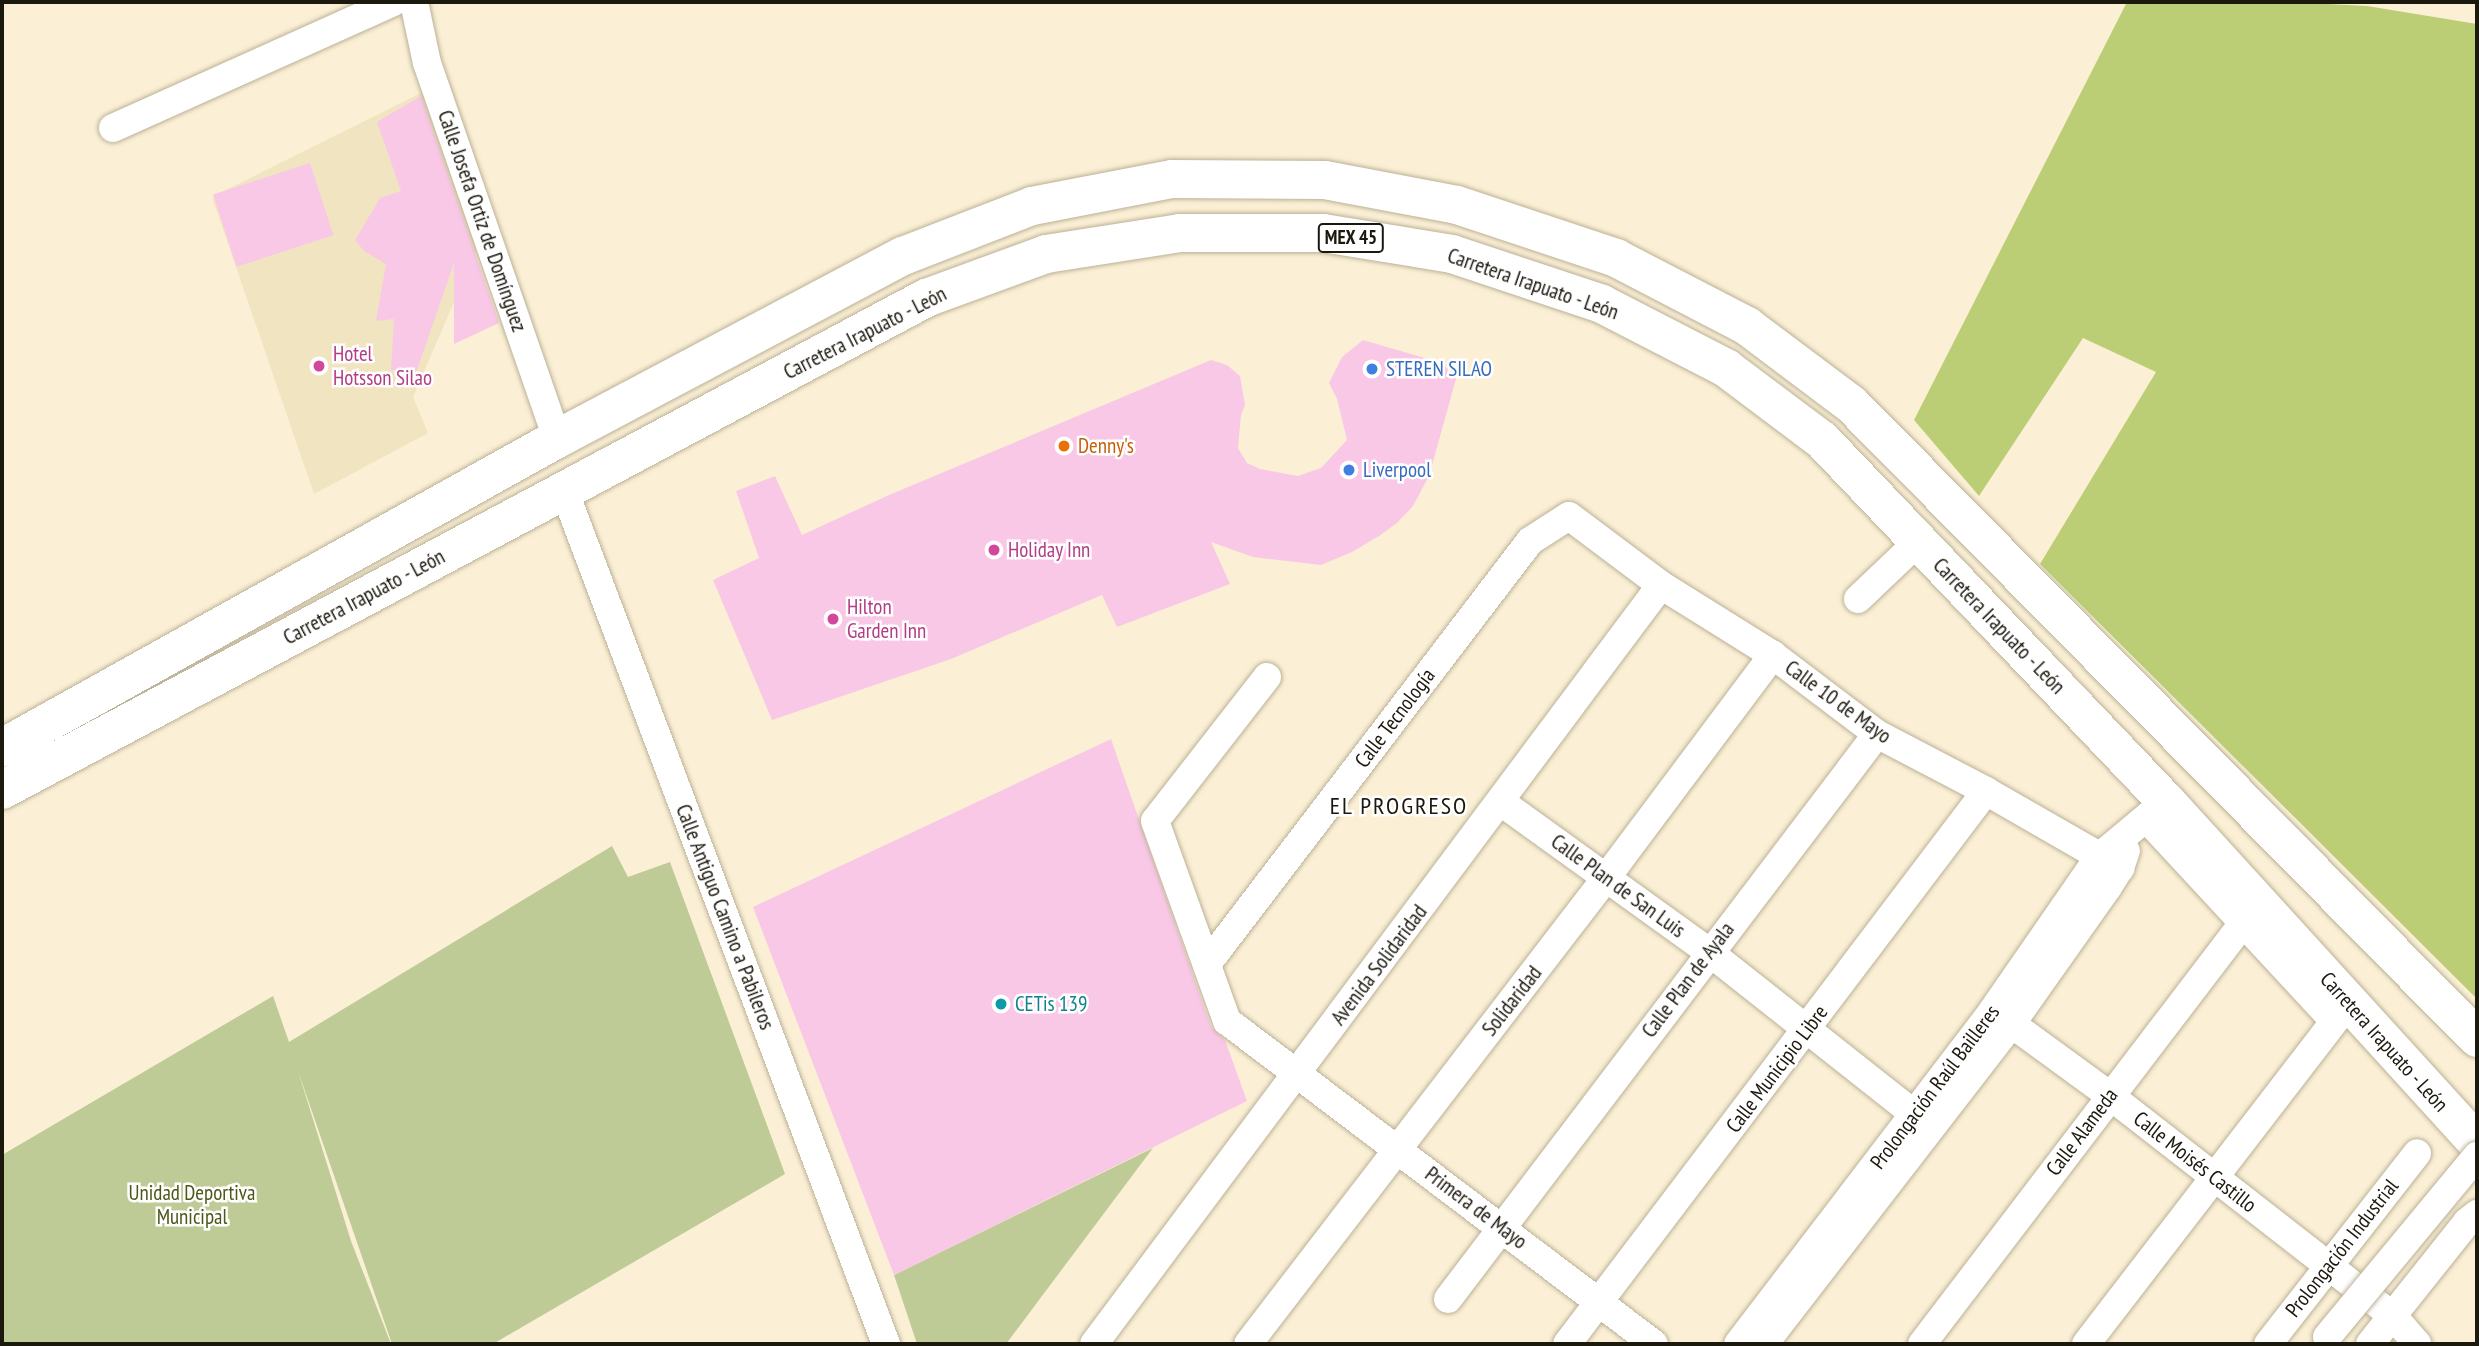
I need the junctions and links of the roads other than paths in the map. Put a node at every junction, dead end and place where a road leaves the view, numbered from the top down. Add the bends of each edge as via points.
1 (393, 2) edge
2 (414, 2) edge
3 (113, 128) dead end
4 (557, 439) junction
5 (564, 490) junction
6 (1569, 516) joint
7 (1919, 541) junction
8 (1661, 585) junction
9 (1858, 599) dead end
10 (1773, 655) junction
11 (1267, 677) dead end
12 (1877, 734) junction
13 (2, 748) edge
14 (2, 790) edge
15 (1986, 791) junction
16 (1501, 802) junction
17 (2148, 818) junction
18 (2110, 862) junction
19 (1606, 878) junction
20 (2244, 922) junction
21 (1709, 952) junction
22 (1207, 964) junction
23 (2342, 1012) junction
24 (2003, 1017) junction
25 (1807, 1030) junction
26 (2477, 1038) edge
27 (1297, 1073) junction
28 (2109, 1095) junction
29 (1923, 1121) junction
30 (2477, 1143) edge
31 (1397, 1149) junction
32 (2417, 1153) dead end
33 (2477, 1156) edge
34 (2214, 1177) junction
35 (2475, 1215) edge
36 (1503, 1229) junction
37 (2327, 1267) junction
38 (1448, 1299) dead end
39 (1598, 1302) junction
40 (2393, 1316) junction
41 (2324, 1341) edge
42 (886, 1344) edge
43 (1094, 1344) edge
44 (1248, 1344) edge
45 (1567, 1344) edge
46 (1654, 1344) edge
47 (1738, 1344) edge
48 (1764, 1344) edge
49 (1922, 1344) edge
50 (2086, 1344) edge
51 (2268, 1344) edge
52 (2370, 1344) edge
53 (2417, 1344) edge

1 - 3 street
2 - 4 street, Calle Josefa Ortiz de Domínguez via 427,63
4 - 13 highway, Carretera Irapuato - León / MEX 45
4 - 26 highway, Carretera Irapuato - León / MEX 45 via 902,256 1032,206 1172,179 1325,180 1457,205 1616,257 1747,326 1851,404
5 - 7 highway, Carretera Irapuato - León / MEX 45 via 926,298 1045,254 1180,233 1323,233 1452,254 1602,304 1726,368 1822,440
5 - 14 highway, Carretera Irapuato - León / MEX 45
5 - 42 street, Calle Antiguo Camino a Pabileros
6 - 8 street, Calle 10 de Mayo
6 - 22 street, Calle Tecnología via 1530,541
7 - 9 street
7 - 17 highway, Carretera Irapuato - León / MEX 45
8 - 10 street, Calle 10 de Mayo
8 - 16 street, Avenida Solidaridad
10 - 12 street, Calle 10 de Mayo
10 - 19 street, Solidaridad
11 - 22 street, Primera de Mayo via 1155,821
12 - 15 street, Calle 10 de Mayo
12 - 21 street, Calle Plan de Ayala
15 - 18 street, Calle 10 de Mayo
15 - 25 street, Calle Municipio Libre
16 - 19 street, Calle Plan de San Luis
16 - 27 street, Avenida Solidaridad
17 - 18 street, Prolongación Raúl Bailleres
17 - 20 street
17 - 23 highway, Carretera Irapuato - León / MEX 45
18 - 24 street, Prolongación Raúl Bailleres
19 - 21 street, Calle Plan de San Luis
19 - 31 street, Solidaridad
20 - 23 street
20 - 28 street, Calle Alameda
21 - 25 street, Calle Plan de San Luis
21 - 36 street, Calle Plan de Ayala
22 - 27 street, Primera de Mayo via 1227,1021
23 - 30 highway, Carretera Irapuato - León / MEX 45
23 - 34 street
24 - 28 street, Calle Moisés Castillo
24 - 29 street, Prolongación Raúl Bailleres
25 - 29 street, Calle Plan de San Luis
25 - 39 street, Calle Municipio Libre
27 - 31 street, Primera de Mayo
27 - 43 street, Avenida Solidaridad
28 - 34 street, Calle Moisés Castillo
28 - 49 street, Calle Alameda
29 - 47 street, Prolongación Raúl Bailleres
29 - 48 street, Prolongación Raúl Bailleres
31 - 36 street, Primera de Mayo
31 - 44 street, Solidaridad
32 - 37 street, Prolongación Industrial
33 - 41 street, bridge
34 - 37 street, Calle Moisés Castillo
34 - 50 street
35 - 40 street
36 - 38 street, Calle Plan de Ayala
36 - 39 street, Primera de Mayo
37 - 40 street, Calle Moisés Castillo
37 - 51 street, Prolongación Industrial
39 - 45 street, Calle Municipio Libre
39 - 46 street, Primera de Mayo
40 - 52 street
40 - 53 street, Calle Moisés Castillo

